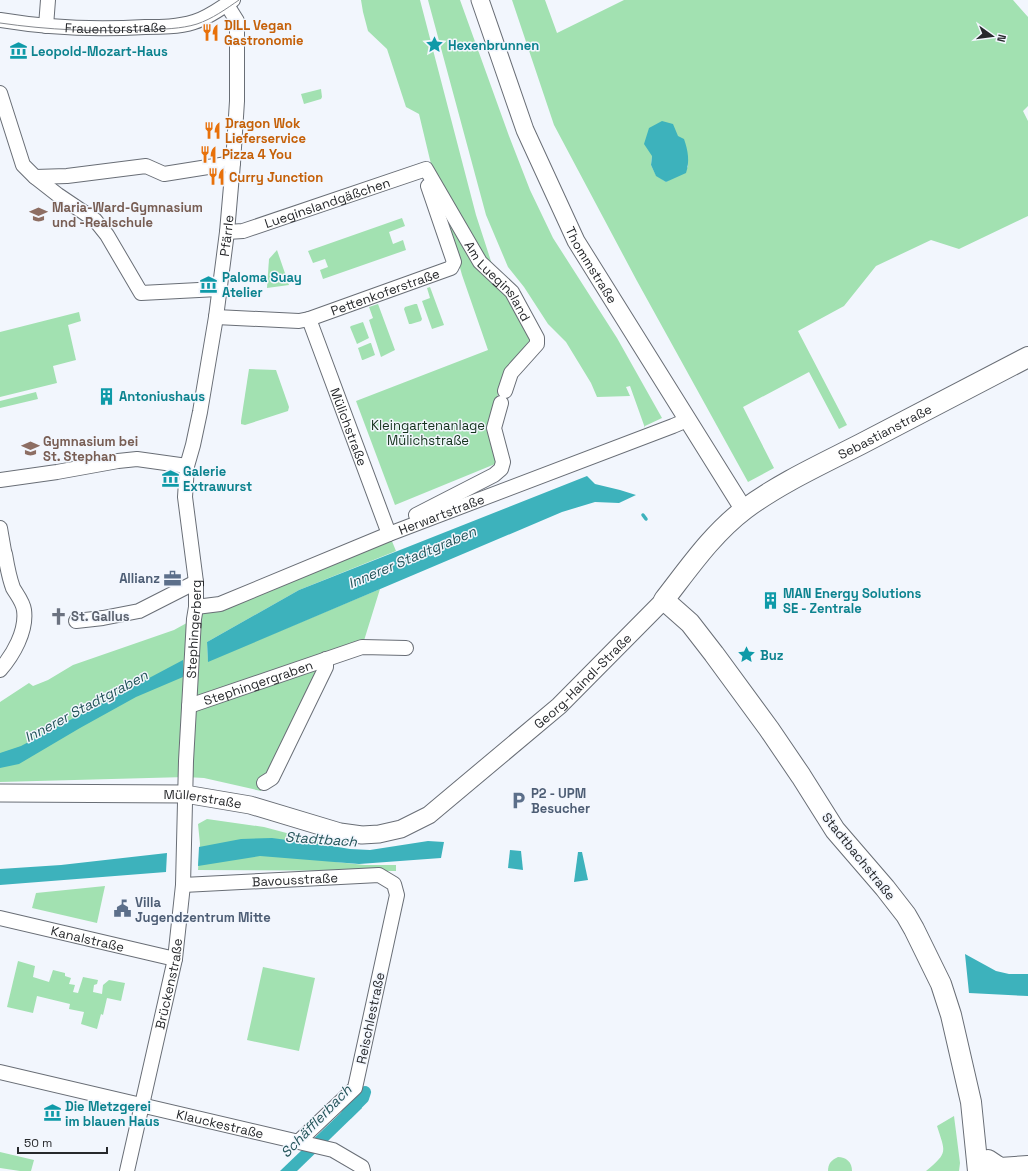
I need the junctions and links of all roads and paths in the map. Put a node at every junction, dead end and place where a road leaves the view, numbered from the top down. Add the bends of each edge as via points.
1 (48, 0) edge
2 (480, 0) edge
3 (230, 2) edge
4 (0, 20) edge
5 (46, 26) junction
6 (0, 93) edge
7 (233, 163) junction
8 (425, 170) junction
9 (35, 177) junction
10 (227, 232) junction
11 (218, 289) junction
12 (216, 316) junction
13 (309, 319) junction
14 (1028, 357) edge
15 (687, 420) junction
16 (187, 466) junction
17 (0, 480) edge
18 (744, 510) junction
19 (0, 528) edge
20 (390, 532) junction
21 (196, 582) junction
22 (664, 600) junction
23 (196, 607) junction
24 (76, 621) dead end
25 (406, 648) dead end
26 (326, 659) junction
27 (0, 670) edge
28 (189, 706) junction
29 (264, 783) dead end
30 (0, 793) edge
31 (185, 794) junction
32 (401, 829) joint
33 (183, 885) junction
34 (397, 895) joint
35 (0, 918) edge
36 (175, 958) junction
37 (0, 1072) edge
38 (143, 1105) junction
39 (302, 1142) junction
40 (1028, 1166) edge
41 (986, 1168) edge
42 (127, 1171) edge
43 (363, 1171) edge

1 - 5 street
2 - 15 street, Thommstraße via 525,130 576,241
3 - 5 street, Frauentorstraße via 202,19 181,25 117,28
3 - 7 street, Pfärrle via 237,21 237,101
4 - 5 street, Frauentorstraße
6 - 9 street via 23,165
7 - 9 street via 164,174 146,166 66,176
7 - 10 street, Pfärrle
8 - 10 street, Lueginslandgäßchen via 243,232
8 - 13 street, Pettenkoferstraße via 454,262 451,268
8 - 20 street, Am Lueginsland via 480,262 512,292 537,338 537,344 511,373 494,428 503,462 501,469 402,522
9 - 11 street via 95,220 107,235 141,293
10 - 11 street, Pfärrle
11 - 12 street, Pfärrle
12 - 13 street, Pettenkoferstraße via 299,321
12 - 16 street, Pfärrle via 200,412
13 - 20 street, Mülichstraße
14 - 18 main road, Sebastianstraße via 771,491
15 - 18 street, Thommstraße
15 - 20 street, Herwartstraße
16 - 17 street via 144,460 118,461
16 - 21 street, Stephingerberg via 185,497
18 - 22 main road, Georg-Haindl-Straße via 702,551
19 - 27 street via 9,575 24,610 15,650
20 - 23 street, Herwartstraße via 220,604
21 - 23 street, Stephingerberg
21 - 24 street via 139,611
22 - 32 street, Georg-Haindl-Straße via 559,706 429,815
22 - 41 main road, Stadtbachstraße via 690,623 714,654 777,741 835,830 906,915 941,984 951,1015 971,1102 987,1148
23 - 28 street, Stephingerberg
25 - 26 street, Stephingergraben via 362,647
26 - 28 street, Stephingergraben
26 - 29 street, Stephingergraben via 326,667 272,778
28 - 31 street, Stephingerberg
30 - 31 street, Müllerstraße
31 - 32 street, Müllerstraße via 250,805 340,832 379,834
31 - 33 street, Brückenstraße
33 - 34 street, Bavousstraße via 379,875 394,884
33 - 36 street, Brückenstraße
34 - 39 street, Reischlestraße via 355,1088
35 - 36 street, Kanalstraße
36 - 38 street, Brückenstraße
37 - 38 street, Klauckestraße
38 - 39 street, Klauckestraße
38 - 42 street, Brückenstraße
39 - 43 street via 333,1150 362,1167
40 - 41 main road

